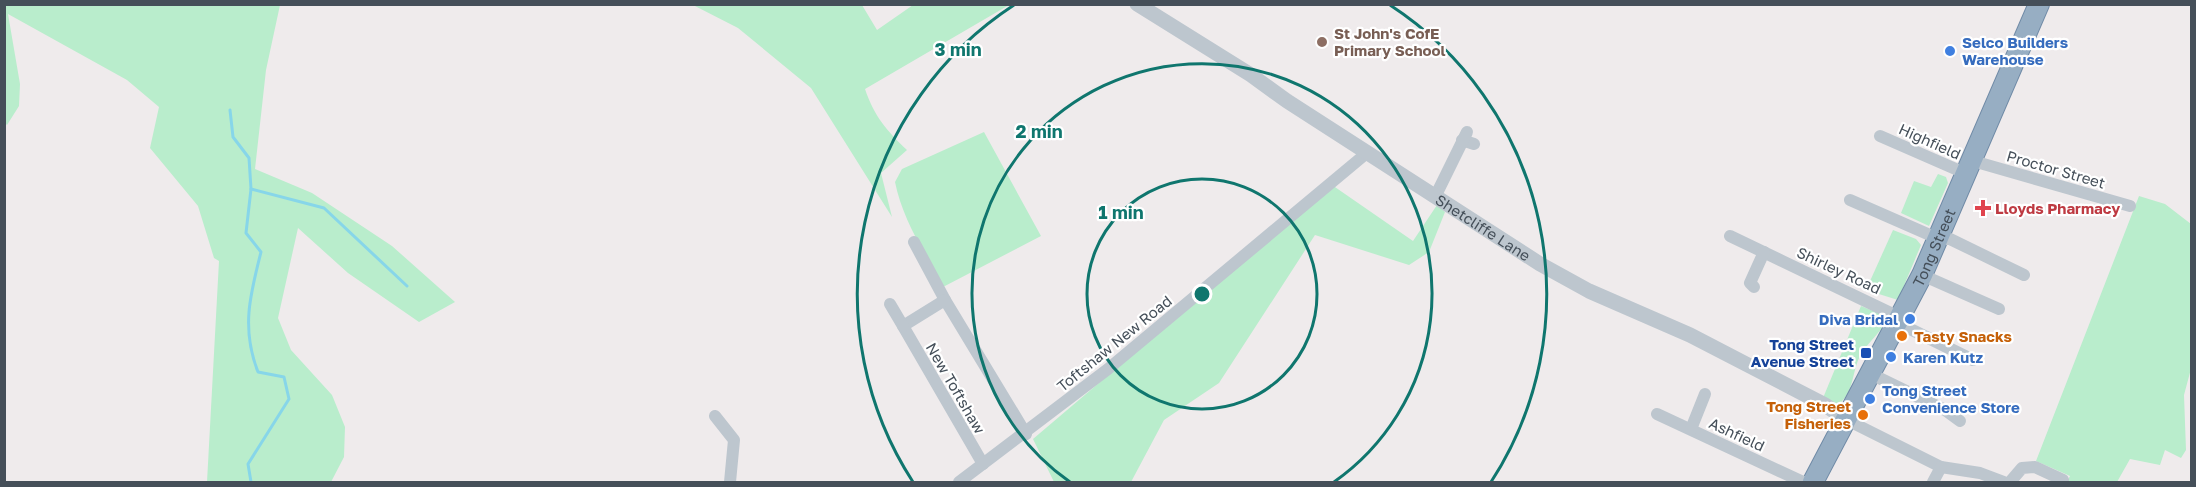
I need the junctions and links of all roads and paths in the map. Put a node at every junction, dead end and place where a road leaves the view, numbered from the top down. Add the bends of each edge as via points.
1 (1137, 4) edge
2 (2039, 4) edge
3 (1880, 136) dead end
4 (1468, 139) dead end
5 (1368, 152) junction
6 (1970, 168) junction
7 (1436, 195) junction
8 (1850, 200) dead end
9 (2130, 206) dead end
10 (1730, 236) dead end
11 (1939, 239) junction
12 (914, 242) dead end
13 (1764, 252) junction
14 (1922, 275) junction
15 (2024, 275) dead end
16 (1754, 287) dead end
17 (945, 300) junction
18 (890, 304) dead end
19 (1999, 309) dead end
20 (1899, 320) junction
21 (903, 326) junction
22 (1973, 360) dead end
23 (1871, 374) junction
24 (1704, 394) dead end
25 (1656, 414) dead end
26 (715, 416) dead end
27 (1847, 420) junction
28 (1960, 421) dead end
29 (1691, 429) junction
30 (1026, 434) junction
31 (983, 465) junction
32 (1941, 467) junction
33 (2063, 480) dead end
34 (730, 483) edge
35 (959, 483) edge
36 (1803, 483) edge
37 (1813, 483) edge
38 (1934, 483) edge
39 (2004, 483) edge
40 (2010, 483) edge

1 - 5 street, Shetcliffe Lane
2 - 6 highway, Tong Street
3 - 6 street, Highfield
4 - 7 street
5 - 7 street, Shetcliffe Lane
5 - 30 street, Toftshaw New Road
6 - 9 street, Proctor Street
6 - 11 highway, Tong Street
7 - 27 street, Shetcliffe Lane via 1540,264 1589,291 1690,335
8 - 11 street
10 - 13 street, Shirley Road
11 - 14 highway, Tong Street
11 - 15 street via 1950,239
12 - 17 street
13 - 16 street via 1750,283
13 - 20 street, Shirley Road
14 - 19 street
14 - 20 highway, Tong Street
17 - 21 street
17 - 30 street
18 - 21 street, New Toftshaw
20 - 22 street, Shirley Road
20 - 23 highway, Tong Street
21 - 31 street, New Toftshaw
23 - 27 highway, Tong Street
23 - 28 street
24 - 29 street
25 - 29 street, Ashfield
26 - 34 street via 734,440
27 - 32 street
27 - 37 highway, Tong Street
29 - 36 street, Ashfield
30 - 31 street, Toftshaw New Road
31 - 35 street, Toftshaw New Road
32 - 38 street
32 - 39 street via 1980,473
33 - 40 street via 2035,467 2022,468

